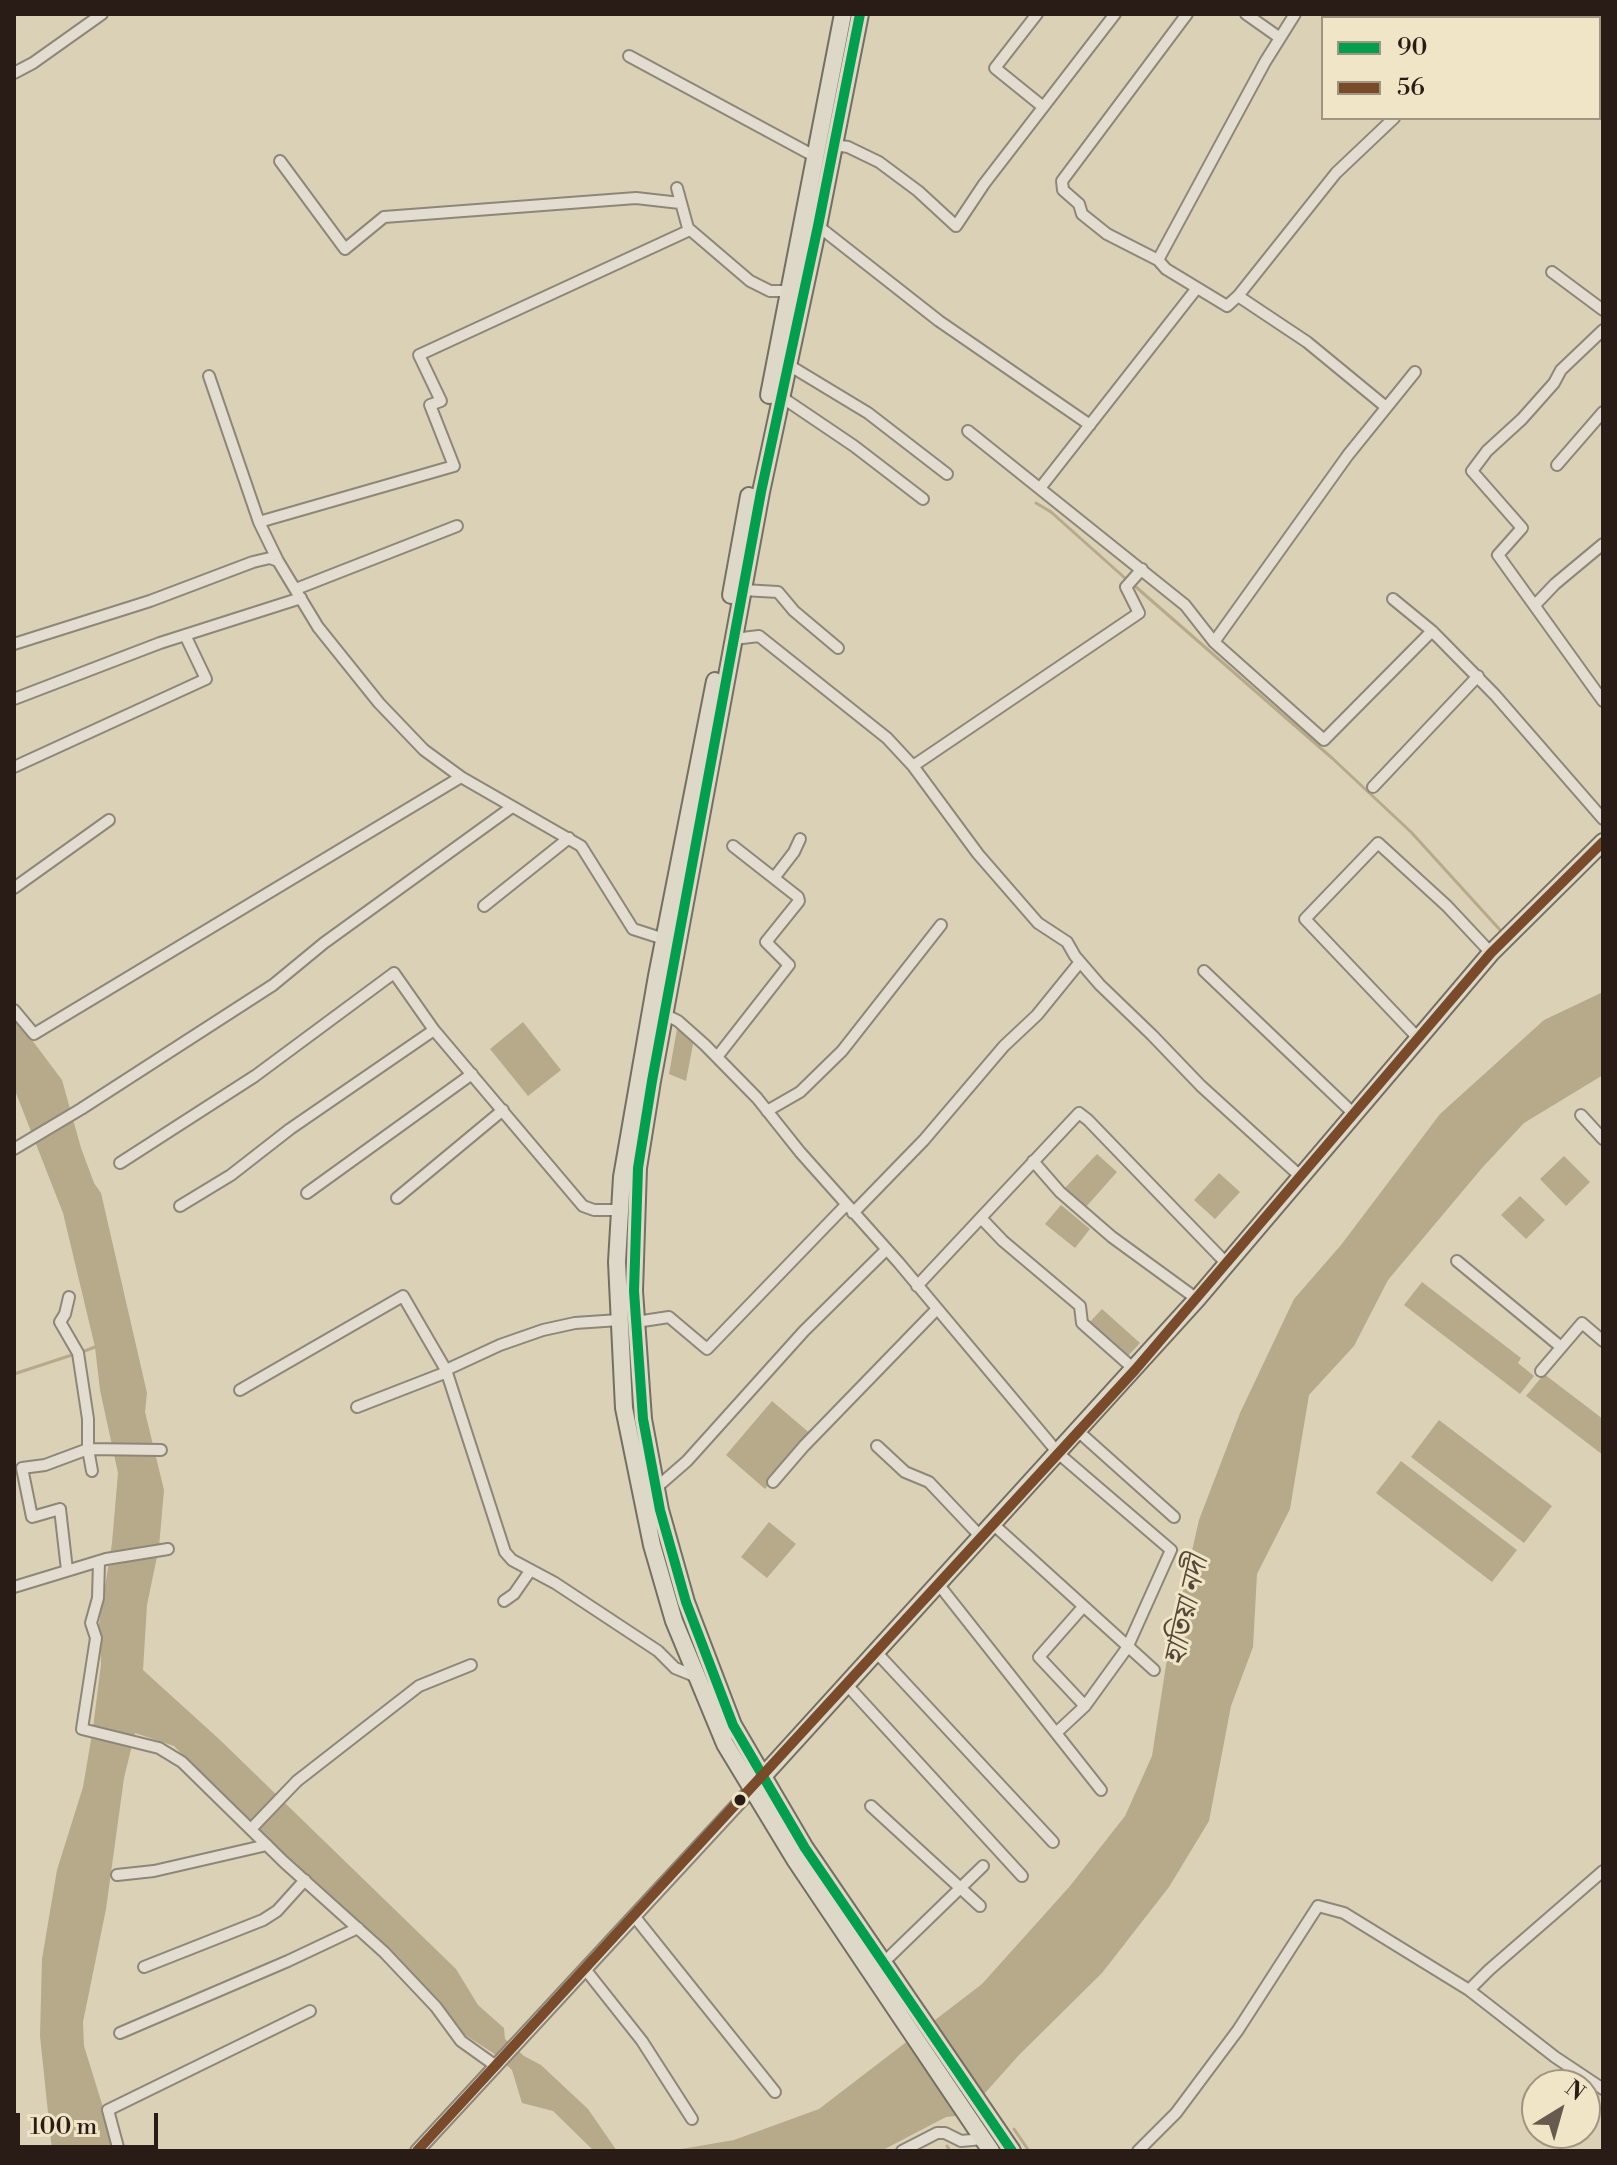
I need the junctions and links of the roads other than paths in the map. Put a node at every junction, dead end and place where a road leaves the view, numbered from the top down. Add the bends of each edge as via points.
1 (102, 14) edge
2 (843, 14) edge
3 (860, 14) edge
4 (1037, 14) edge
5 (1115, 14) edge
6 (1187, 14) edge
7 (1246, 14) edge
8 (1295, 14) edge
9 (1280, 38) junction
10 (629, 56) dead end
11 (14, 73) edge
12 (1603, 99) edge
13 (1042, 106) junction
14 (1602, 106) edge
15 (1392, 120) edge
16 (834, 145) junction
17 (816, 157) junction
18 (280, 161) dead end
19 (677, 188) dead end
20 (680, 203) junction
21 (818, 226) junction
22 (690, 230) junction
23 (1158, 260) junction
24 (1552, 272) dead end
25 (1197, 288) junction
26 (790, 291) junction
27 (1238, 296) junction
28 (1603, 310) edge
29 (1603, 330) edge
30 (787, 364) junction
31 (1415, 372) dead end
32 (209, 376) dead end
33 (780, 396) junction
34 (1386, 407) junction
35 (1603, 412) edge
36 (1090, 425) junction
37 (968, 431) dead end
38 (1557, 465) dead end
39 (947, 474) dead end
40 (1041, 487) junction
41 (923, 499) dead end
42 (259, 522) junction
43 (457, 526) dead end
44 (1603, 544) edge
45 (278, 561) junction
46 (1142, 569) junction
47 (743, 590) junction
48 (298, 594) junction
49 (1393, 599) dead end
50 (1535, 605) junction
51 (1432, 631) junction
52 (185, 635) junction
53 (734, 639) junction
54 (1214, 642) junction
55 (14, 644) edge
56 (838, 648) dead end
57 (1478, 676) junction
58 (14, 699) edge
59 (1603, 701) edge
60 (913, 766) junction
61 (14, 767) edge
62 (461, 777) junction
63 (1373, 787) dead end
64 (512, 807) junction
65 (1603, 819) edge
66 (109, 820) dead end
67 (569, 838) junction
68 (800, 839) dead end
69 (1603, 842) edge
70 (733, 846) dead end
71 (774, 878) junction
72 (14, 888) edge
73 (484, 906) dead end
74 (941, 925) dead end
75 (664, 939) junction
76 (1491, 953) junction
77 (1080, 962) junction
78 (1204, 971) dead end
79 (14, 1010) edge
80 (664, 1014) junction
81 (434, 1030) junction
82 (1419, 1039) junction
83 (717, 1057) junction
84 (472, 1074) junction
85 (503, 1110) junction
86 (767, 1111) junction
87 (1354, 1114) junction
88 (1581, 1115) dead end
89 (1603, 1139) edge
90 (14, 1149) edge
91 (1033, 1161) junction
92 (120, 1163) dead end
93 (1300, 1176) junction
94 (307, 1193) dead end
95 (397, 1198) dead end
96 (180, 1206) dead end
97 (850, 1209) junction
98 (620, 1210) junction
99 (981, 1218) junction
100 (886, 1250) junction
101 (1457, 1261) dead end
102 (1227, 1264) junction
103 (917, 1286) junction
104 (69, 1297) dead end
105 (1197, 1299) junction
106 (936, 1310) junction
107 (628, 1321) junction
108 (1603, 1341) edge
109 (1561, 1347) junction
110 (1135, 1370) junction
111 (446, 1371) junction
112 (1541, 1371) dead end
113 (240, 1390) dead end
114 (357, 1407) dead end
115 (1079, 1432) junction
116 (877, 1446) dead end
117 (88, 1449) junction
118 (159, 1449) dead end
119 (1059, 1454) junction
120 (92, 1471) dead end
121 (773, 1482) dead end
122 (656, 1488) junction
123 (1174, 1517) dead end
124 (994, 1525) junction
125 (982, 1538) junction
126 (165, 1549) dead end
127 (102, 1560) junction
128 (67, 1570) junction
129 (530, 1571) junction
130 (939, 1585) junction
131 (14, 1587) edge
132 (504, 1601) dead end
133 (1083, 1607) junction
134 (1127, 1648) junction
135 (877, 1653) junction
136 (471, 1665) dead end
137 (1154, 1670) dead end
138 (698, 1677) junction
139 (847, 1685) junction
140 (1085, 1706) junction
141 (1056, 1733) junction
142 (763, 1776) junction
143 (751, 1790) junction
144 (1101, 1790) dead end
145 (871, 1806) dead end
146 (252, 1828) junction
147 (1053, 1842) dead end
148 (267, 1845) junction
149 (983, 1866) dead end
150 (1603, 1871) edge
151 (117, 1875) dead end
152 (1022, 1876) dead end
153 (305, 1880) junction
154 (962, 1889) junction
155 (980, 1906) dead end
156 (634, 1916) junction
157 (358, 1928) junction
158 (883, 1963) junction
159 (144, 1967) dead end
160 (585, 1969) junction
161 (1472, 1987) junction
162 (897, 1995) junction
163 (310, 2011) dead end
164 (120, 2033) dead end
165 (498, 2064) junction
166 (1603, 2089) edge
167 (775, 2092) dead end
168 (692, 2119) dead end
169 (985, 2142) edge
170 (119, 2151) edge
171 (417, 2151) edge
172 (902, 2151) edge
173 (1012, 2151) edge
174 (1139, 2151) edge

1 - 11 street
2 - 17 main road
3 - 16 main road
4 - 13 street via 995,68
5 - 13 street
6 - 23 street via 1061,185 1082,214 1107,234
7 - 9 street
8 - 9 street
9 - 23 street
10 - 17 street
12 - 14 street
13 - 16 street via 956,226 879,162
15 - 27 street via 1336,173
16 - 21 main road
17 - 26 main road
18 - 20 street via 345,249 384,217 636,198
19 - 20 street
20 - 22 street
21 - 30 main road
21 - 36 street via 939,321
22 - 26 street via 750,281 770,291
22 - 42 street via 419,355 441,401 430,405 454,466
23 - 25 street
24 - 28 street
25 - 27 street via 1227,306
25 - 36 street
26 - 75 main road
27 - 34 street via 1307,342
29 - 50 street via 1472,471 1522,528 1498,555
30 - 33 main road
30 - 39 street via 868,413
31 - 34 street
32 - 42 street
33 - 41 street
33 - 47 main road
34 - 54 street
35 - 38 street
36 - 40 street
37 - 40 street
40 - 46 street
42 - 45 street
43 - 48 street
44 - 50 street
45 - 48 street
45 - 55 street via 253,562
46 - 54 street via 1185,605
46 - 60 street via 1126,587 1139,613
47 - 53 main road
47 - 56 street via 778,592
48 - 52 street
48 - 62 street via 379,703 424,750
49 - 51 street
50 - 59 street
51 - 54 street via 1324,740
51 - 57 street
52 - 58 street
52 - 61 street via 206,679
53 - 60 street via 759,636 887,738
53 - 80 main road
57 - 63 street
57 - 65 street
60 - 77 street via 978,854 1038,923 1067,942
62 - 64 street
62 - 79 street via 34,1034
64 - 67 street
64 - 90 street via 273,985
66 - 72 street
67 - 73 street
67 - 75 street via 587,853 633,929
68 - 71 street
69 - 76 main road
70 - 71 street
71 - 83 street via 799,901 766,942 789,965
74 - 86 street via 842,1051 800,1092
75 - 98 main road
76 - 82 main road
76 - 82 street via 1378,843 1305,919
77 - 93 street via 1201,1086
77 - 97 street via 924,1140
78 - 87 street
80 - 83 street
80 - 107 main road via 638,1168 634,1291
81 - 84 street
81 - 92 street via 394,973 255,1076
81 - 96 street
82 - 87 main road
83 - 86 street
84 - 85 street
84 - 94 street
85 - 95 street
85 - 98 street via 583,1206
86 - 97 street
87 - 93 main road
88 - 89 street
91 - 99 street
91 - 102 street via 1079,1113
91 - 105 street via 1112,1237
93 - 102 main road
97 - 100 street
97 - 107 street via 707,1349 669,1317
98 - 107 main road via 617,1262
99 - 103 street
99 - 110 street via 1080,1306 1082,1323
100 - 103 street
100 - 122 street
101 - 109 street
102 - 105 main road
103 - 106 street
104 - 117 street via 60,1322 78,1353
105 - 110 main road
106 - 119 street
106 - 121 street
107 - 111 street via 543,1330
107 - 122 main road
107 - 138 main road via 624,1408 652,1545 674,1621
108 - 109 street via 1582,1323
109 - 112 street
110 - 115 main road
111 - 113 street via 403,1296
111 - 114 street
111 - 129 street via 501,1546
115 - 119 main road
115 - 123 street
116 - 125 street via 905,1472 929,1482
117 - 118 street
117 - 120 street
117 - 128 street via 22,1468 32,1517 60,1509
119 - 124 main road
119 - 134 street via 1171,1550
122 - 142 main road via 686,1602 733,1725
124 - 125 main road
124 - 133 street
125 - 130 main road
126 - 127 street
127 - 128 street
127 - 146 street via 82,1729 159,1748 182,1762
128 - 131 street
129 - 132 street
129 - 138 street via 658,1651 675,1668
130 - 135 main road
130 - 141 street
133 - 134 street
133 - 140 street via 1039,1657
134 - 137 street
134 - 140 street
135 - 139 main road
135 - 147 street
136 - 146 street via 419,1686 322,1760
138 - 143 main road via 725,1744
139 - 142 main road
139 - 152 street
140 - 141 street
141 - 144 street
142 - 143 main road
142 - 158 main road
143 - 156 street
143 - 162 main road
145 - 154 street
146 - 148 street
148 - 151 street
148 - 153 street
149 - 154 street
150 - 161 street
153 - 157 street
153 - 159 street via 263,1920
154 - 155 street
154 - 158 street
156 - 160 street
156 - 167 street
157 - 164 street
157 - 165 street via 436,2007 461,2041
158 - 162 main road
160 - 165 street
160 - 168 street via 642,2041
161 - 166 street via 1555,2057
161 - 174 street via 1344,1913 1318,1906 1238,2030 1176,2113
162 - 169 main road
162 - 173 main road
163 - 170 street via 108,2110
165 - 171 street
169 - 172 street via 937,2133

